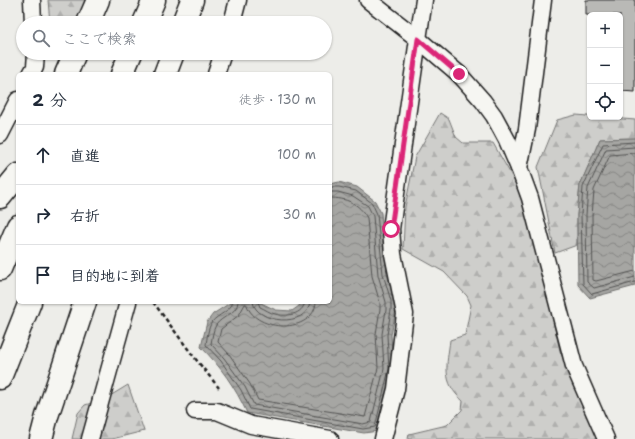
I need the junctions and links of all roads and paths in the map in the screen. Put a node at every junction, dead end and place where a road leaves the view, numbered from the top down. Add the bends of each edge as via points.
1 (32, 0) edge
2 (98, 0) edge
3 (113, 0) edge
4 (154, 0) edge
5 (192, 0) edge
6 (238, 0) edge
7 (368, 0) edge
8 (424, 0) edge
9 (543, 0) edge
10 (33, 16) edge
11 (91, 16) edge
12 (106, 16) edge
13 (147, 16) edge
14 (186, 16) edge
15 (234, 16) edge
16 (418, 39) junction
17 (36, 60) edge
18 (72, 60) edge
19 (87, 60) edge
20 (128, 60) edge
21 (170, 60) edge
22 (220, 60) edge
23 (33, 72) edge
24 (67, 72) edge
25 (82, 72) edge
26 (123, 72) edge
27 (166, 72) edge
28 (217, 72) edge
29 (16, 104) edge
30 (0, 135) edge
31 (519, 168) junction
32 (16, 177) edge
33 (0, 197) edge
34 (16, 231) edge
35 (0, 269) edge
36 (29, 304) edge
37 (84, 304) edge
38 (127, 304) edge
39 (154, 304) edge
40 (0, 378) edge
41 (219, 388) dead end
42 (195, 411) dead end
43 (41, 439) edge
44 (90, 439) edge
45 (330, 439) edge
46 (383, 439) edge
47 (606, 439) edge

1 - 10 street
2 - 11 highway
3 - 12 highway
4 - 13 highway
5 - 14 highway
6 - 15 street
7 - 16 street
8 - 16 street
9 - 31 street via 527,129
16 - 31 street via 459,74 483,101 507,140
16 - 46 street via 391,229 393,254 405,314 396,389
17 - 23 street
18 - 24 highway
19 - 25 highway
20 - 26 highway
21 - 27 highway
22 - 28 street
29 - 30 street
31 - 47 street via 530,198 574,366
32 - 33 highway
34 - 35 highway
36 - 40 highway
37 - 43 highway
38 - 44 street
39 - 41 path
42 - 45 street via 217,411 251,425

